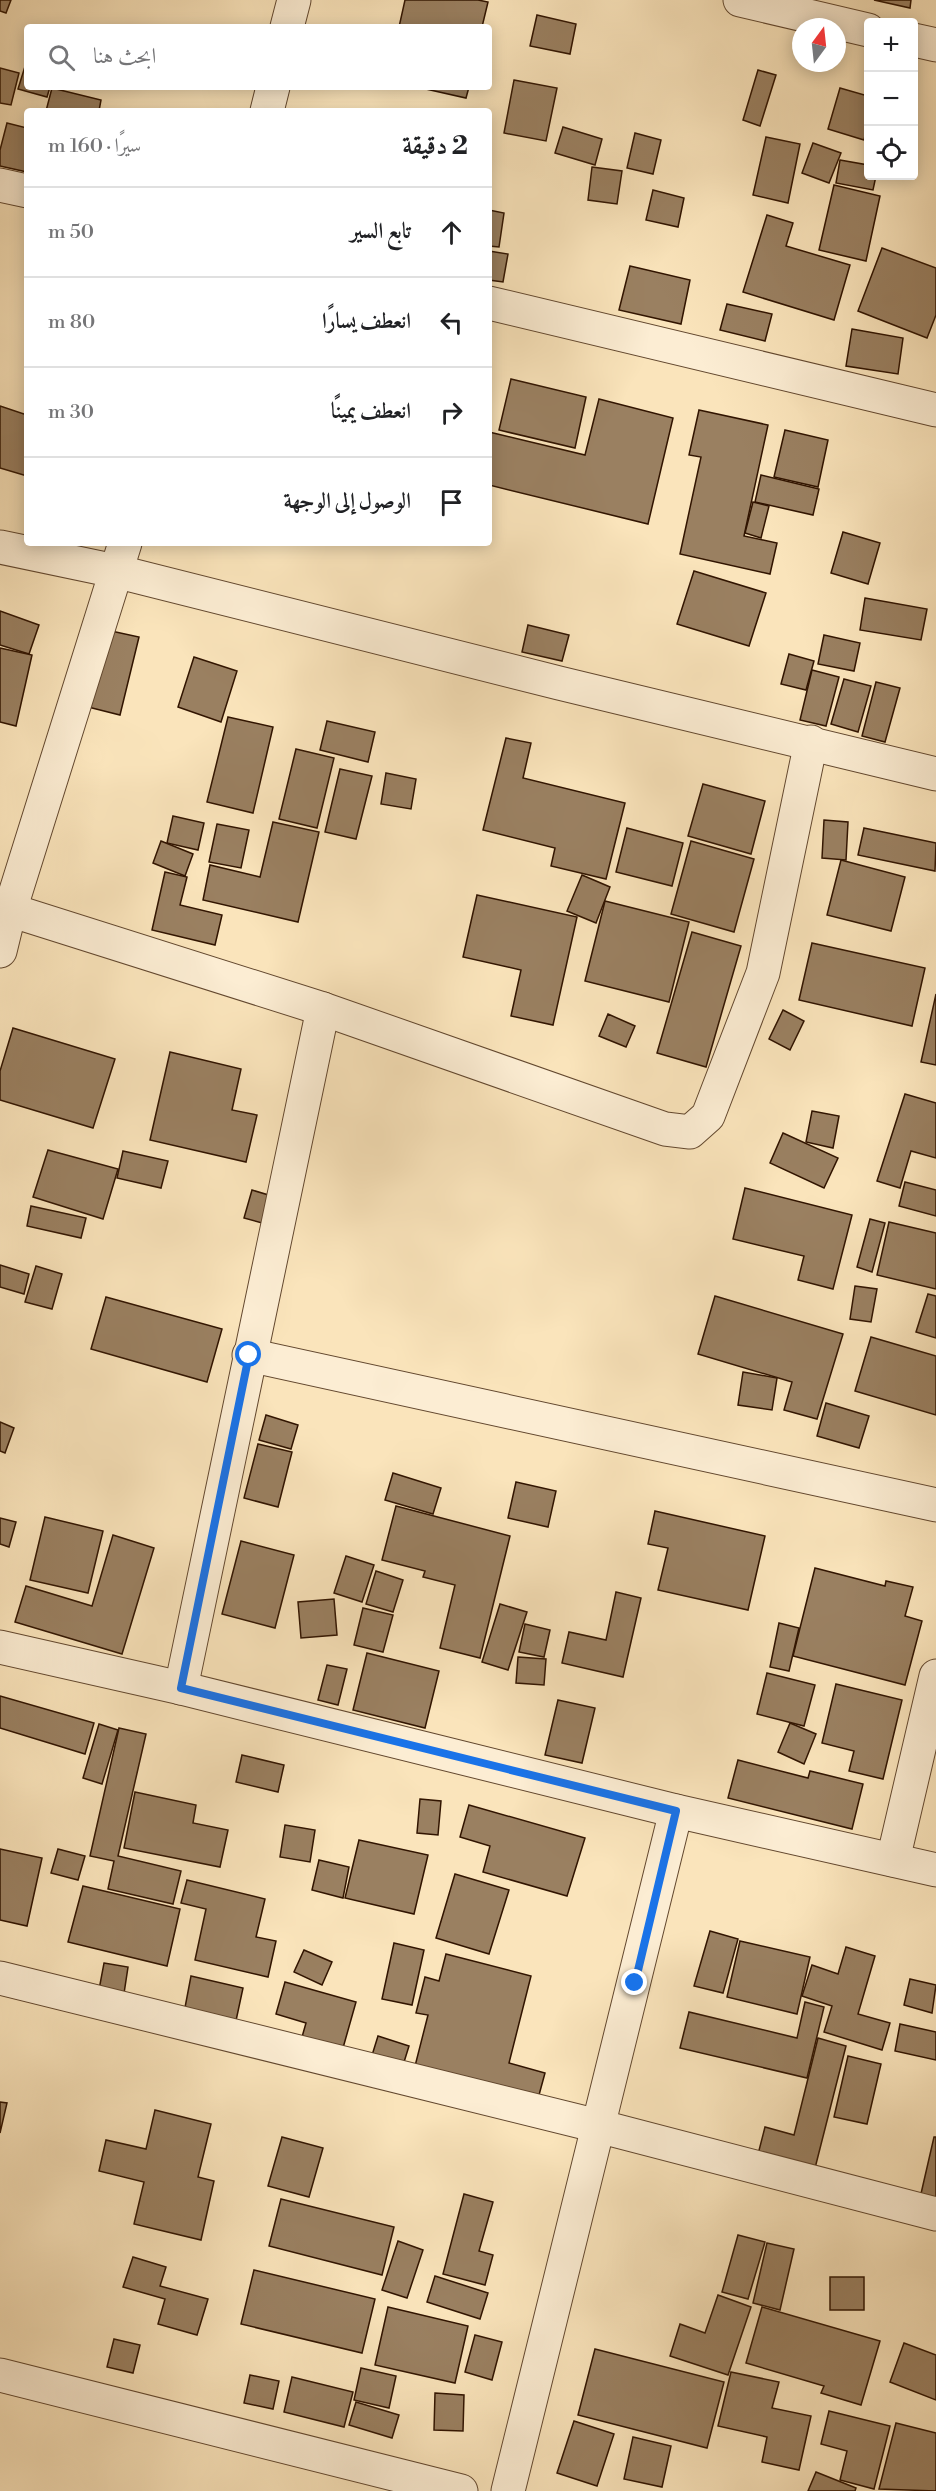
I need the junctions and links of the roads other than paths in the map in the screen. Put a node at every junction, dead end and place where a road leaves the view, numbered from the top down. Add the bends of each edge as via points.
1 (294, 0) edge
2 (740, 0) edge
3 (289, 24) edge
4 (864, 29) edge
5 (918, 41) edge
6 (936, 45) edge
7 (272, 90) edge
8 (268, 108) edge
9 (0, 184) edge
10 (24, 190) edge
11 (492, 304) edge
12 (936, 410) edge
13 (0, 548) edge
14 (120, 557) edge
15 (811, 742) junction
16 (936, 774) edge
17 (10, 910) junction
18 (0, 951) edge
19 (323, 1009) junction
20 (249, 1355) junction
21 (936, 1505) edge
22 (0, 1647) edge
23 (936, 1676) edge
24 (181, 1688) junction
25 (676, 1811) junction
26 (893, 1860) junction
27 (936, 1870) edge
28 (0, 1978) edge
29 (598, 2126) junction
30 (936, 2214) edge
31 (0, 2375) edge
32 (461, 2491) edge
33 (508, 2491) edge

1 - 3 street
2 - 4 street
5 - 6 street
7 - 8 street
9 - 10 street
11 - 12 street
13 - 14 street
14 - 15 street via 559,683
14 - 17 street
15 - 16 street
15 - 19 street via 763,973 708,1116 690,1132 665,1129
17 - 18 street
17 - 19 street
19 - 20 street
20 - 21 street
20 - 24 street
22 - 24 street
23 - 26 street
24 - 25 street
25 - 26 street
25 - 29 street
26 - 27 street
28 - 29 street
29 - 30 street
29 - 33 street
31 - 32 street

